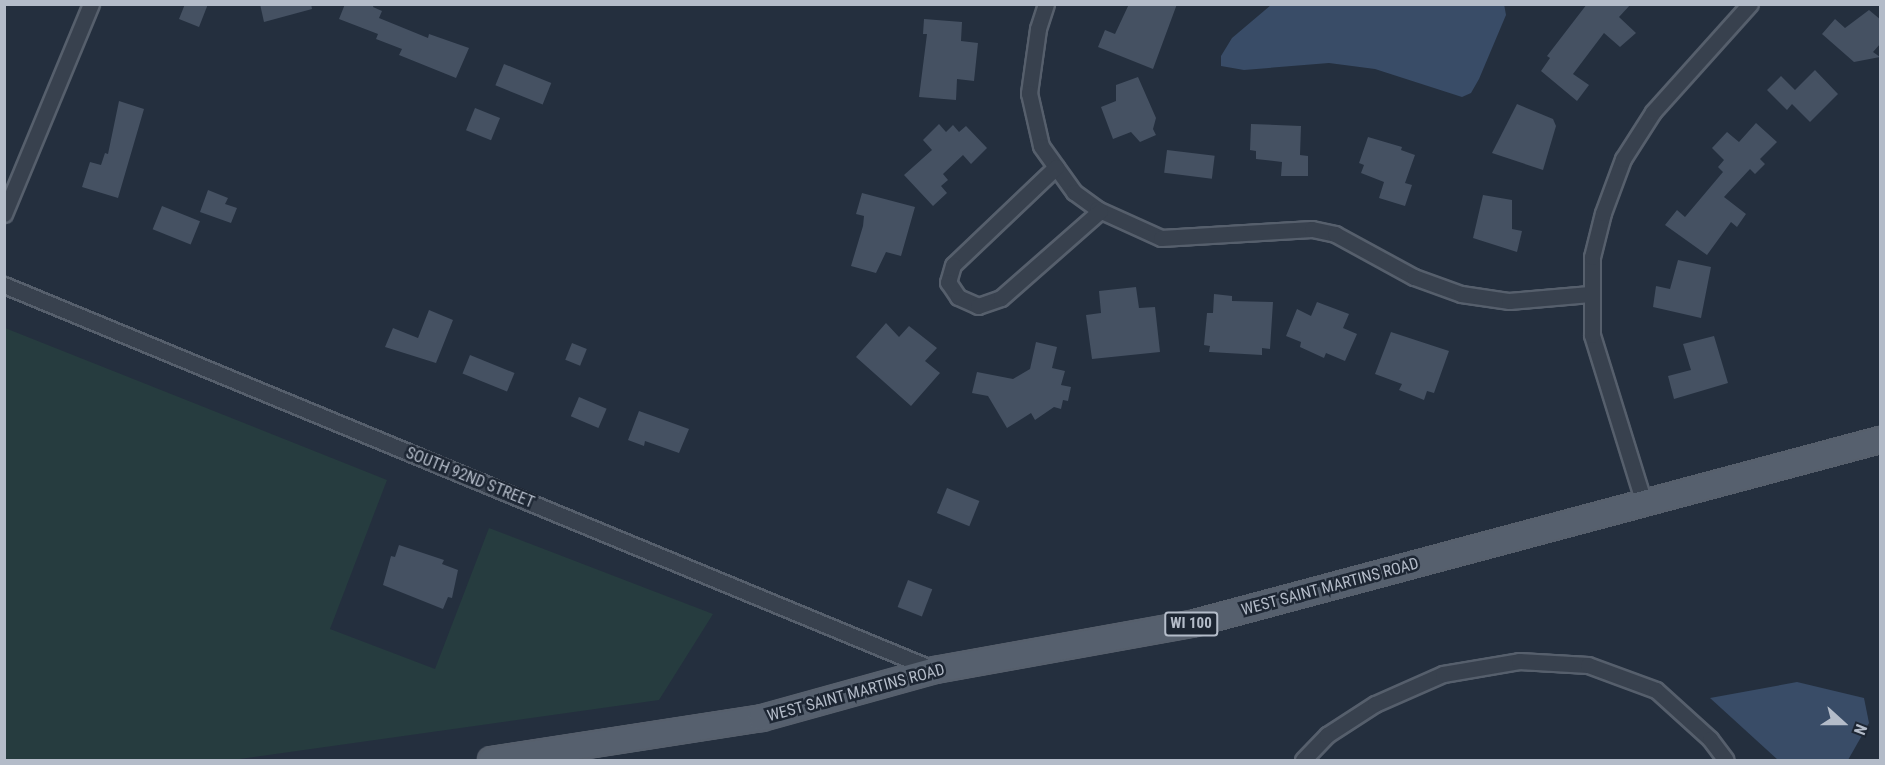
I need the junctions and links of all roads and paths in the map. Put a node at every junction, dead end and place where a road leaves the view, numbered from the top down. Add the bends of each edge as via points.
1 (91, 4) edge
2 (1046, 4) edge
3 (1750, 4) edge
4 (1056, 167) junction
5 (1100, 211) junction
6 (4, 214) edge
7 (4, 285) edge
8 (1590, 294) junction
9 (1881, 440) edge
10 (1644, 503) junction
11 (935, 670) junction
12 (491, 760) edge
13 (1303, 760) edge
14 (1726, 760) edge

1 - 6 street
2 - 4 street via 1029,93 1041,146
3 - 8 street via 1653,112 1623,159 1600,224
4 - 5 street via 1074,192
4 - 5 street via 953,265 948,282 958,297 978,306 1001,298
5 - 8 street via 1161,238 1312,229 1335,234 1414,277 1461,294 1509,301
7 - 11 street, SOUTH 92ND STREET
8 - 10 street via 1592,335
9 - 10 main road, WEST SAINT MARTINS ROAD / WI 100
10 - 11 main road, WEST SAINT MARTINS ROAD / WI 100 via 1195,623
11 - 12 main road, WEST SAINT MARTINS ROAD / WI 100 via 762,718
13 - 14 street via 1327,735 1376,704 1443,675 1519,661 1588,665 1656,690 1710,739

